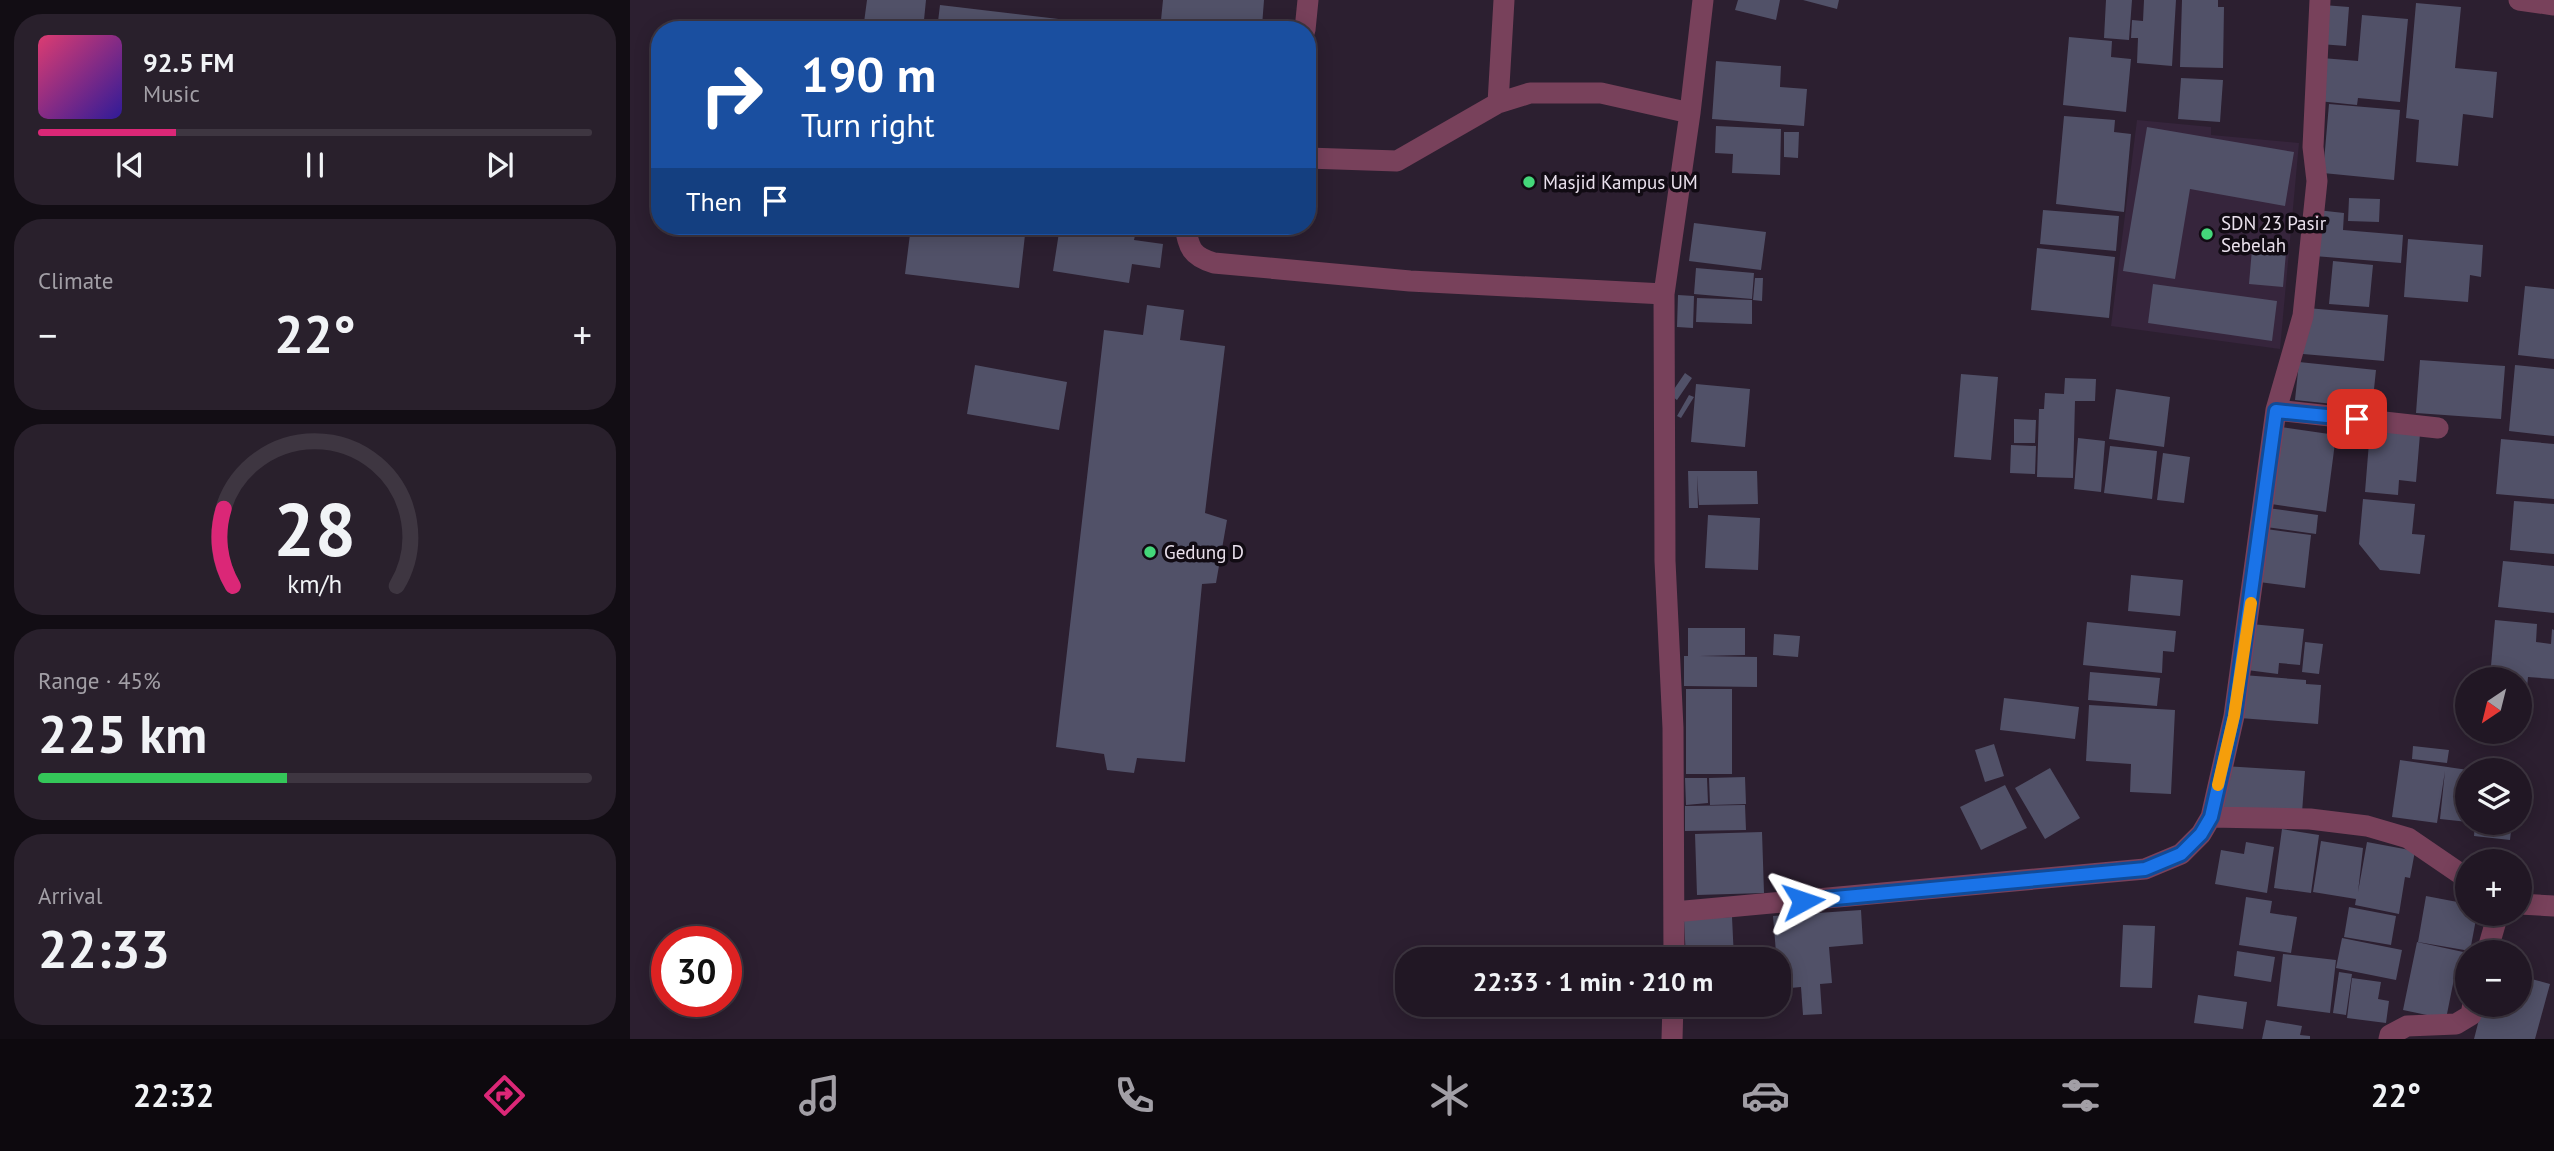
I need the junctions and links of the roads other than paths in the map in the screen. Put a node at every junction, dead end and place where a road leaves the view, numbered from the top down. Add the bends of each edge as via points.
1 (1308, 0) edge
2 (1504, 0) edge
3 (1703, 0) edge
4 (2320, 0) edge
5 (2519, 0) edge
6 (2554, 5) edge
7 (1306, 21) edge
8 (1498, 103) junction
9 (1690, 113) junction
10 (1316, 158) edge
11 (1188, 235) edge
12 (1664, 293) junction
13 (2276, 411) junction
14 (2438, 428) dead end
15 (2211, 817) junction
16 (2455, 870) edge
17 (2532, 905) edge
18 (2554, 906) edge
19 (1674, 912) junction
20 (1674, 947) edge
21 (1673, 1017) edge
22 (2468, 1017) edge
23 (1672, 1039) edge
24 (2389, 1039) edge

1 - 7 street
2 - 8 street
3 - 9 street
4 - 13 street via 2312,238 2303,316
5 - 6 street
8 - 9 street via 1530,93 1601,93
8 - 10 street via 1397,161
9 - 12 street
11 - 12 street via 1193,252 1214,263 1410,281
12 - 19 street
13 - 14 street
13 - 15 street via 2234,716
15 - 16 street via 2310,819 2367,826 2408,838
15 - 19 street via 2181,854 2145,869
17 - 18 street
19 - 20 street
21 - 23 street
22 - 24 street via 2456,1024 2407,1026

